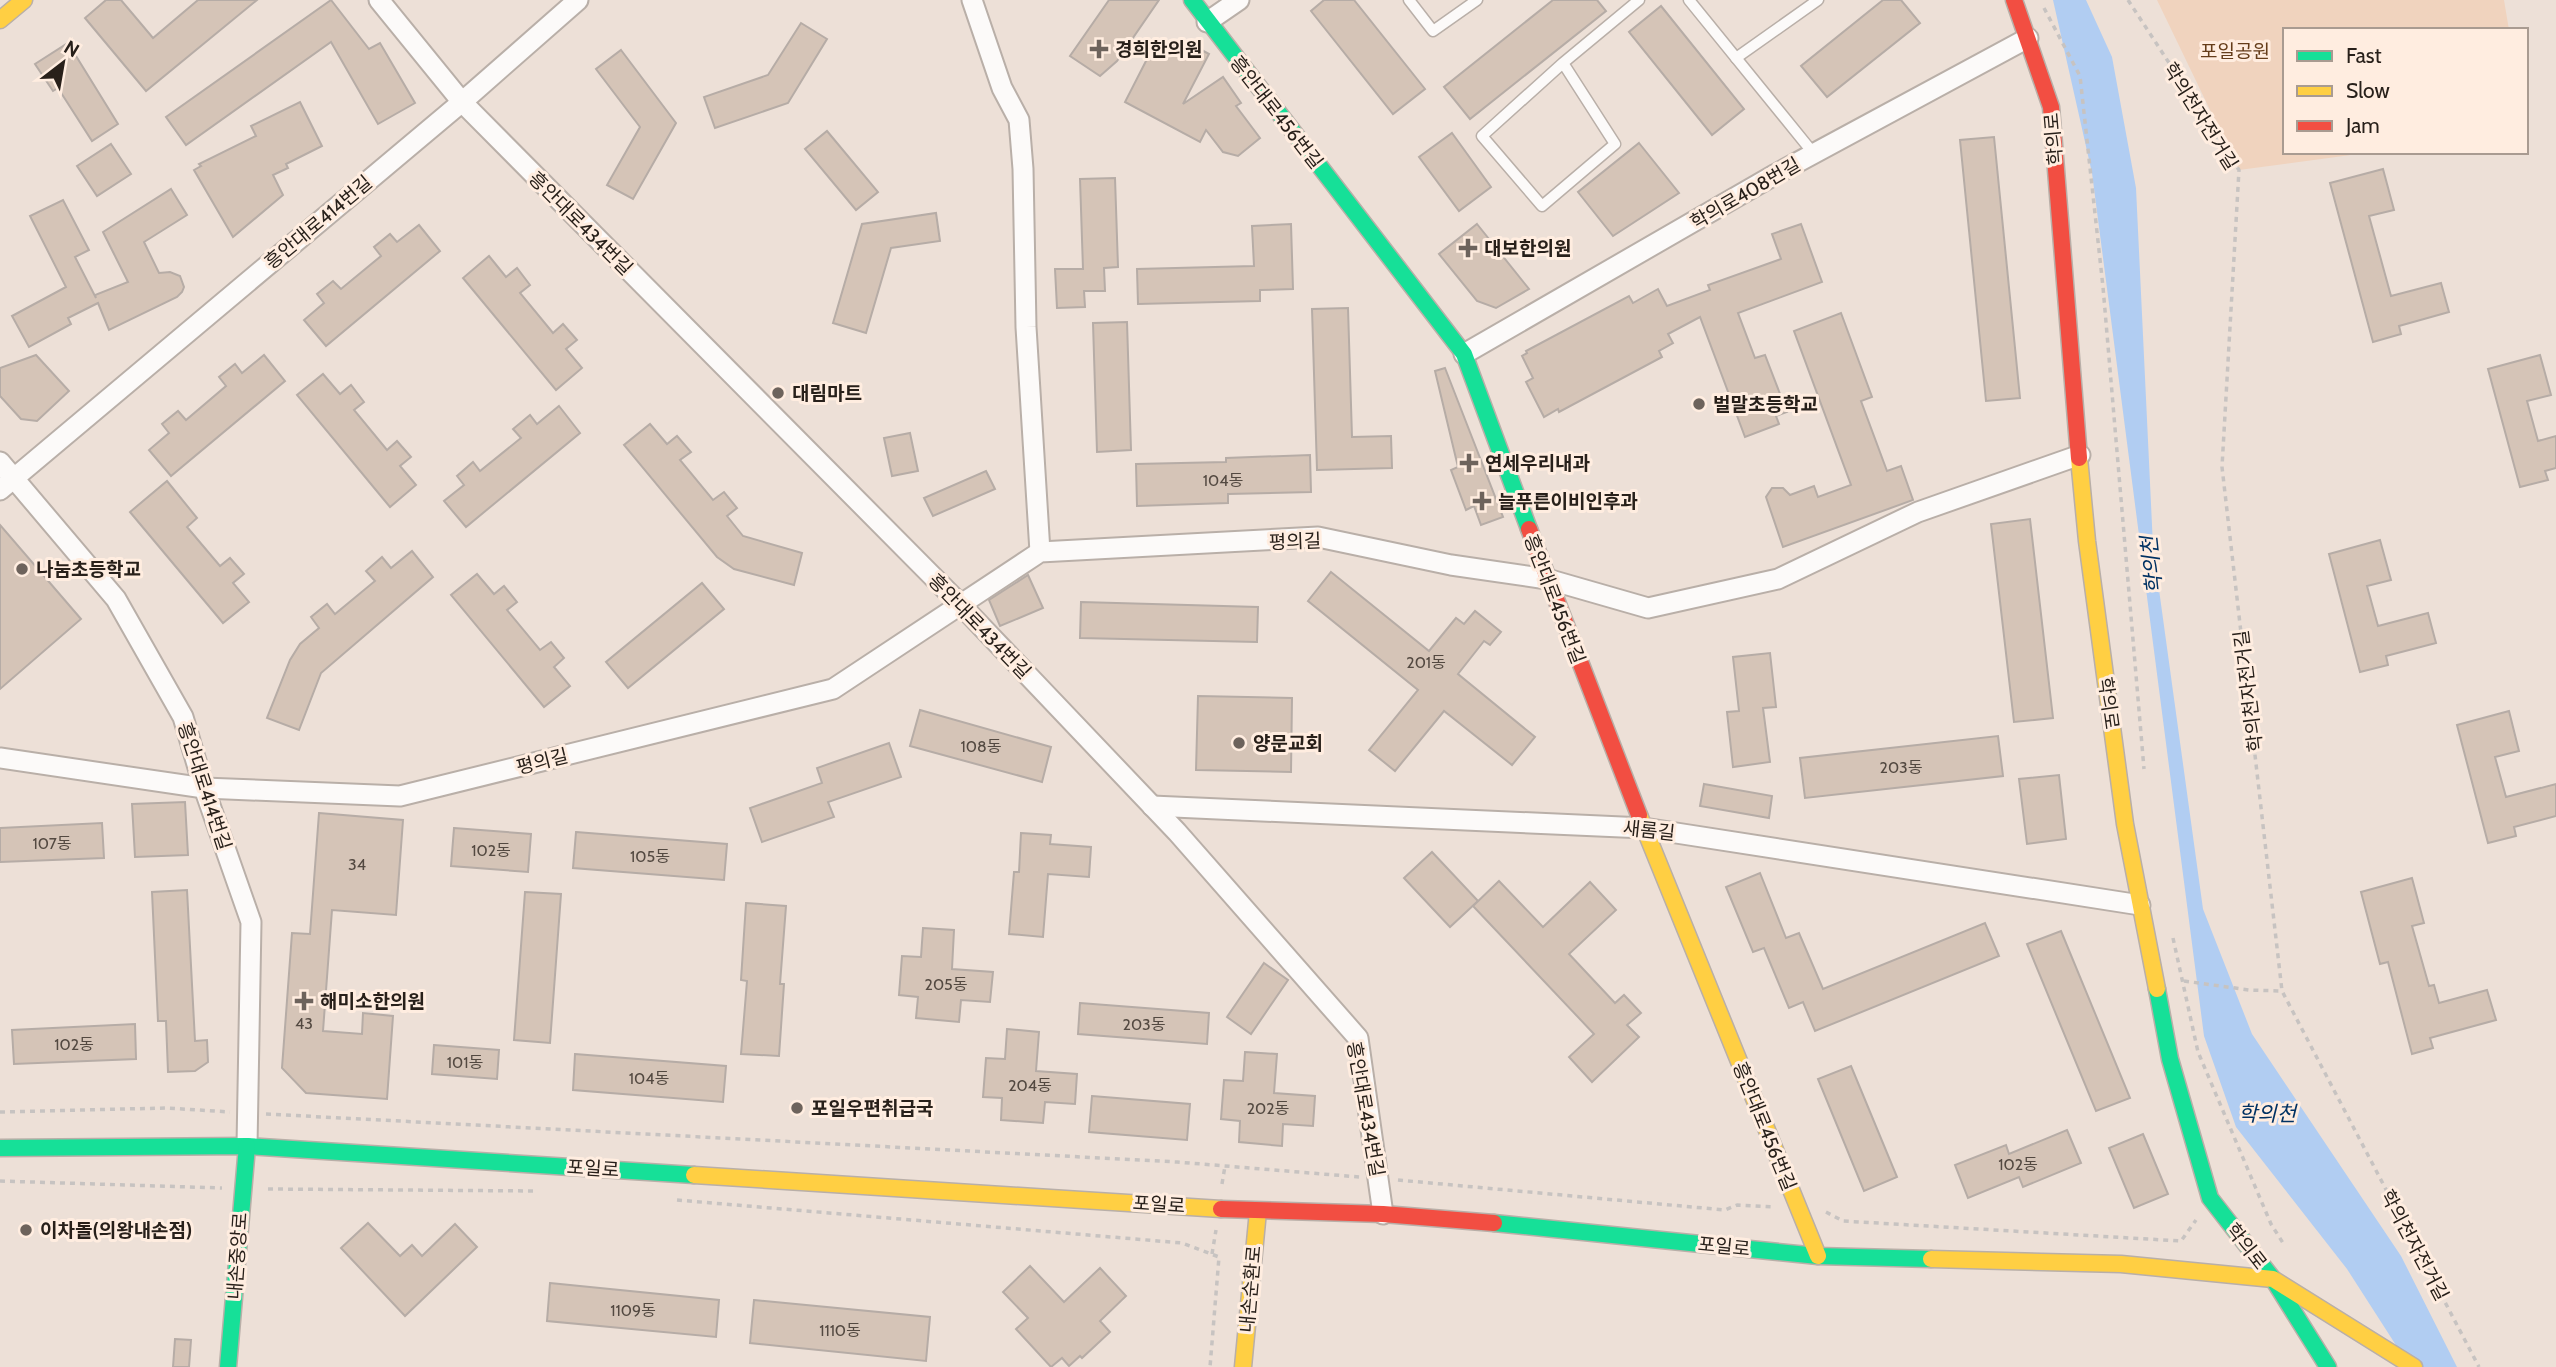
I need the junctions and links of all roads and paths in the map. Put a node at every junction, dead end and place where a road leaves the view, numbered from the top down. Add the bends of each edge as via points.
1 (24, 0) edge
2 (379, 0) edge
3 (578, 0) edge
4 (972, 0) edge
5 (1192, 0) edge
6 (1239, 0) edge
7 (1409, 0) edge
8 (1477, 0) edge
9 (1639, 0) edge
10 (1689, 0) edge
11 (1818, 0) edge
12 (2014, 0) edge
13 (2040, 0) edge
14 (2128, 0) edge
15 (0, 20) edge
16 (1207, 22) junction
17 (2028, 38) junction
18 (1736, 58) junction
19 (1563, 63) junction
20 (462, 102) junction
21 (1814, 154) junction
22 (1464, 354) junction
23 (2080, 455) junction
24 (0, 462) edge
25 (7, 484) edge
26 (1040, 552) junction
27 (1547, 579) junction
28 (960, 604) junction
29 (0, 758) edge
30 (2145, 777) dead end
31 (204, 788) junction
32 (1152, 806) junction
33 (1643, 828) junction
34 (2140, 905) junction
35 (2172, 932) dead end
36 (2184, 981) junction
37 (2282, 992) junction
38 (0, 1112) edge
39 (247, 1113) junction
40 (247, 1146) junction
41 (0, 1148) edge
42 (1378, 1178) junction
43 (0, 1181) edge
44 (242, 1189) junction
45 (547, 1191) dead end
46 (669, 1199) dead end
47 (1798, 1209) junction
48 (1258, 1211) junction
49 (1383, 1214) junction
50 (2199, 1214) dead end
51 (2283, 1242) dead end
52 (1818, 1256) junction
53 (2273, 1279) junction
54 (228, 1367) edge
55 (1210, 1367) edge
56 (1243, 1367) edge
57 (2328, 1367) edge
58 (2414, 1367) edge
59 (2479, 1367) edge

1 - 15 street
2 - 20 street, 흥안대로434번길
3 - 20 street
4 - 26 street via 1002,88 1019,120
5 - 16 street, 흥안대로456번길
6 - 16 street
7 - 8 lane via 1433,30
9 - 19 lane
10 - 18 lane
11 - 18 lane
12 - 17 street, 학의로
13 - 30 path via 2080,76 2106,314
14 - 37 path, 학의천자전거길 via 2239,170 2222,467
16 - 22 street, 흥안대로456번길
17 - 21 street, 학의로408번길
17 - 23 street, 학의로 via 2051,107
18 - 21 lane
19 - 19 lane via 1482,136 1542,206 1615,145
20 - 25 street, 흥안대로414번길
20 - 28 street, 흥안대로434번길
21 - 22 street, 학의로408번길
22 - 27 street, 흥안대로456번길
23 - 27 street, 평의길 via 1917,512 1778,579 1648,608
23 - 34 street, 학의로 via 2087,541
24 - 25 street, 흥안대로414번길
25 - 31 street, 흥안대로414번길 via 116,599 183,717
26 - 27 street, 평의길 via 1318,537 1451,565
26 - 28 street, 평의길
27 - 33 street, 흥안대로456번길
28 - 31 street, 평의길 via 833,689 400,796
28 - 32 street, 흥안대로434번길
29 - 31 street, 평의길
31 - 39 street, 흥안대로414번길 via 251,922
32 - 33 street, 새롬길
32 - 42 street, 흥안대로434번길 via 1358,1038
33 - 34 street, 새롬길
33 - 47 street, 흥안대로456번길
34 - 53 street, 학의로 via 2170,1059 2210,1198
35 - 36 path
36 - 37 path
36 - 51 path via 2198,1052 2271,1224
37 - 59 path, 학의천자전거길
38 - 39 path via 166,1108
39 - 40 street, 흥안대로414번길
39 - 42 path via 1177,1162
40 - 41 street, 포일로
40 - 44 street, 내손중앙로
40 - 48 street, 포일로
42 - 47 path via 1726,1210 1737,1205
42 - 49 street, 흥안대로434번길
43 - 44 path
44 - 45 path
44 - 54 street, 내손중앙로
46 - 55 path via 1182,1243 1219,1257
47 - 50 path via 1824,1211 1843,1221 2181,1241
47 - 52 street, 흥안대로456번길
48 - 49 street, 포일로
48 - 56 street, 내손순환로
49 - 52 street, 포일로
52 - 53 street, 포일로 via 2121,1264
53 - 57 street, 학의로
53 - 58 street, 포일로

